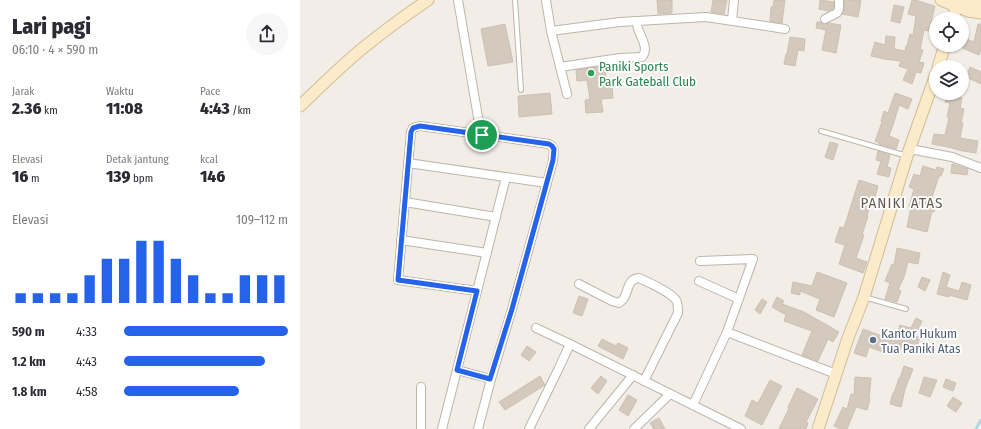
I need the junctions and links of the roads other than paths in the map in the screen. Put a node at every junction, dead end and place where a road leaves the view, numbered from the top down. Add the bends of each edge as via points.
1 (428, 0) edge
2 (458, 0) edge
3 (515, 0) edge
4 (546, 0) edge
5 (734, 0) edge
6 (839, 0) edge
7 (941, 0) edge
8 (957, 3) edge
9 (981, 4) edge
10 (981, 13) edge
11 (825, 19) dead end
12 (732, 20) junction
13 (637, 21) junction
14 (785, 29) dead end
15 (551, 31) junction
16 (560, 67) junction
17 (521, 90) dead end
18 (567, 94) dead end
19 (929, 94) edge
20 (300, 106) edge
21 (821, 131) dead end
22 (482, 135) junction
23 (909, 152) junction
24 (408, 164) junction
25 (981, 168) edge
26 (506, 177) junction
27 (547, 183) junction
28 (405, 202) junction
29 (496, 217) junction
30 (401, 240) junction
31 (487, 252) junction
32 (700, 261) dead end
33 (699, 281) dead end
34 (579, 284) dead end
35 (477, 291) junction
36 (864, 297) junction
37 (739, 299) junction
38 (906, 309) dead end
39 (536, 328) dead end
40 (727, 332) junction
41 (570, 344) junction
42 (457, 370) junction
43 (836, 374) junction
44 (633, 375) junction
45 (490, 379) junction
46 (644, 380) junction
47 (422, 387) dead end
48 (670, 394) junction
49 (693, 405) junction
50 (421, 429) edge
51 (442, 429) edge
52 (478, 429) edge
53 (529, 429) edge
54 (588, 429) edge
55 (634, 429) edge
56 (741, 429) edge
57 (818, 429) edge

1 - 20 street via 363,48
2 - 22 street
3 - 17 lane
4 - 15 street
5 - 12 street
6 - 11 street via 837,13
7 - 8 street
8 - 9 street
8 - 10 street via 968,11
12 - 13 street via 706,16
12 - 14 street
13 - 15 street
13 - 16 street via 645,48 643,56
15 - 16 street
16 - 18 street
19 - 23 street
21 - 23 lane
22 - 24 street via 420,126 413,128
22 - 27 street via 552,146 553,160
23 - 25 street via 952,157
23 - 36 street
24 - 26 street
24 - 28 street
26 - 27 street
26 - 29 street
27 - 45 street
28 - 29 street
28 - 30 street
29 - 31 street
30 - 31 street
30 - 35 street via 398,280
31 - 35 street
32 - 37 street via 753,259
33 - 37 street
34 - 46 street via 619,303 624,299 632,280 639,278 676,300 678,313
35 - 42 street
36 - 38 lane
36 - 43 street
37 - 40 street
39 - 41 street
40 - 43 street
40 - 49 street
41 - 44 street
41 - 53 street
42 - 45 street
42 - 51 street
43 - 57 street
44 - 46 street
44 - 54 street
45 - 52 street
46 - 48 street
47 - 50 street
48 - 49 street
48 - 55 street
49 - 56 street

